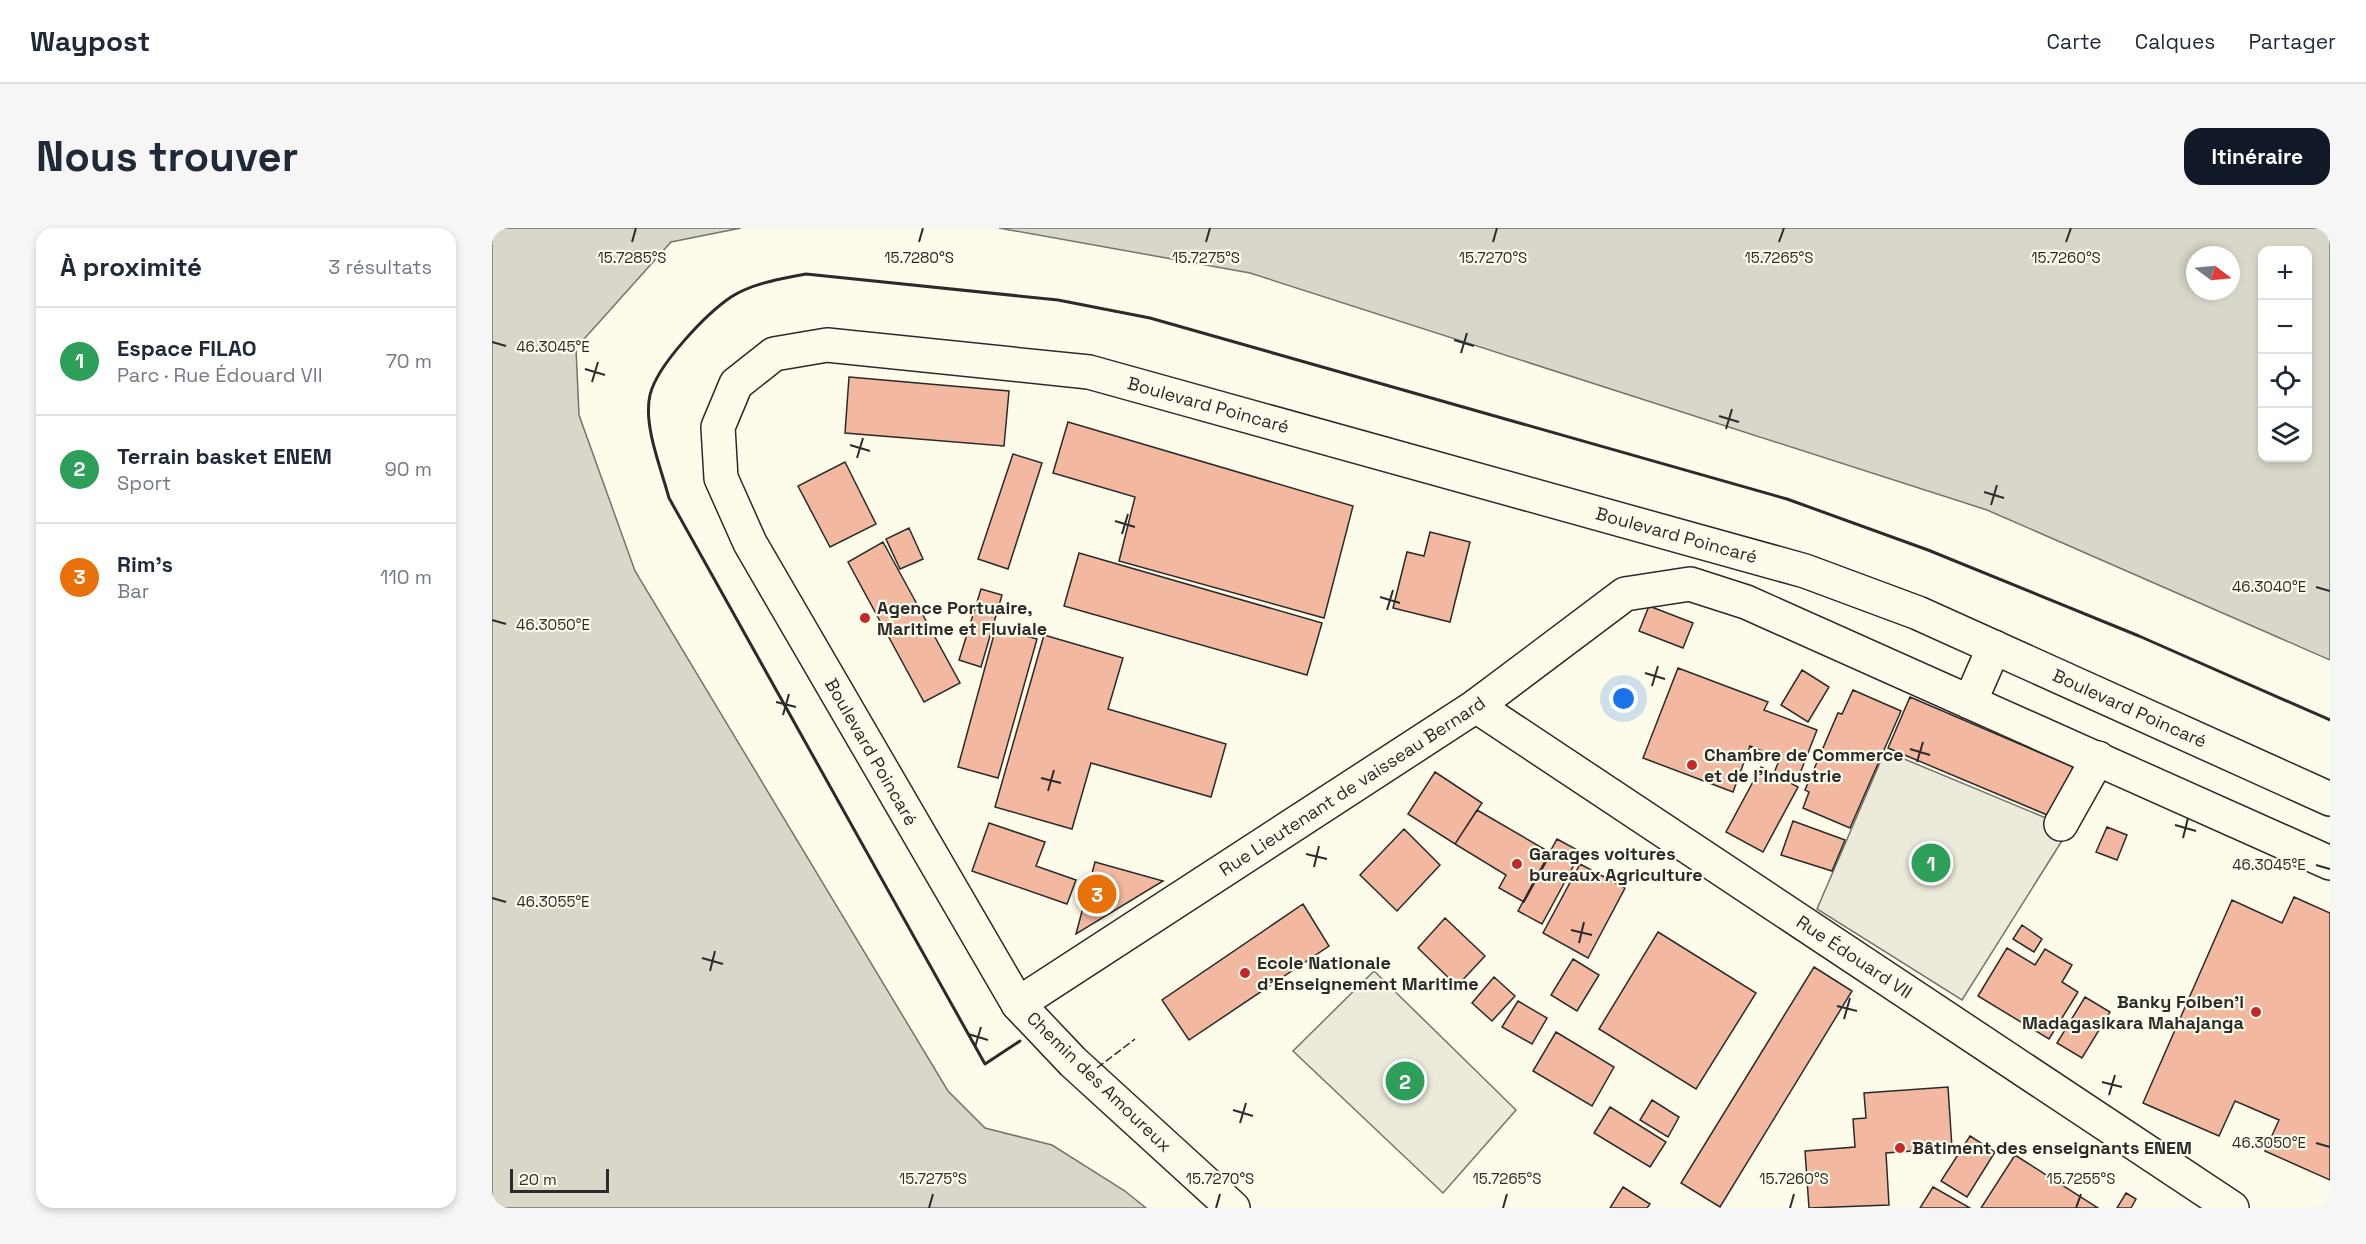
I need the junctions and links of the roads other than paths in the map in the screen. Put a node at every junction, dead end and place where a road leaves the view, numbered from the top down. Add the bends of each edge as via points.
1 (1702, 542) junction
2 (1690, 584) junction
3 (1994, 647) junction
4 (1970, 702) junction
5 (1476, 706) junction
6 (2098, 758) junction
7 (2330, 799) edge
8 (2061, 824) dead end
9 (2330, 863) edge
10 (1018, 1004) junction
11 (1233, 1208) edge
12 (2232, 1208) edge

1 - 2 street
1 - 3 street, Boulevard Poincaré via 1805,571 1918,613
1 - 10 street, Boulevard Poincaré via 1089,372 827,345 774,354 736,384 718,427 721,478 750,543
2 - 4 street via 1746,602
2 - 5 street, Rue Lieutenant de vaisseau Bernard via 1625,594
3 - 4 street
3 - 7 street, Boulevard Poincaré
4 - 6 street
5 - 10 street, Rue Lieutenant de vaisseau Bernard
5 - 12 street, Rue Édouard VII
6 - 8 street
6 - 9 street
10 - 11 street, Chemin des Amoureux via 1073,1062

